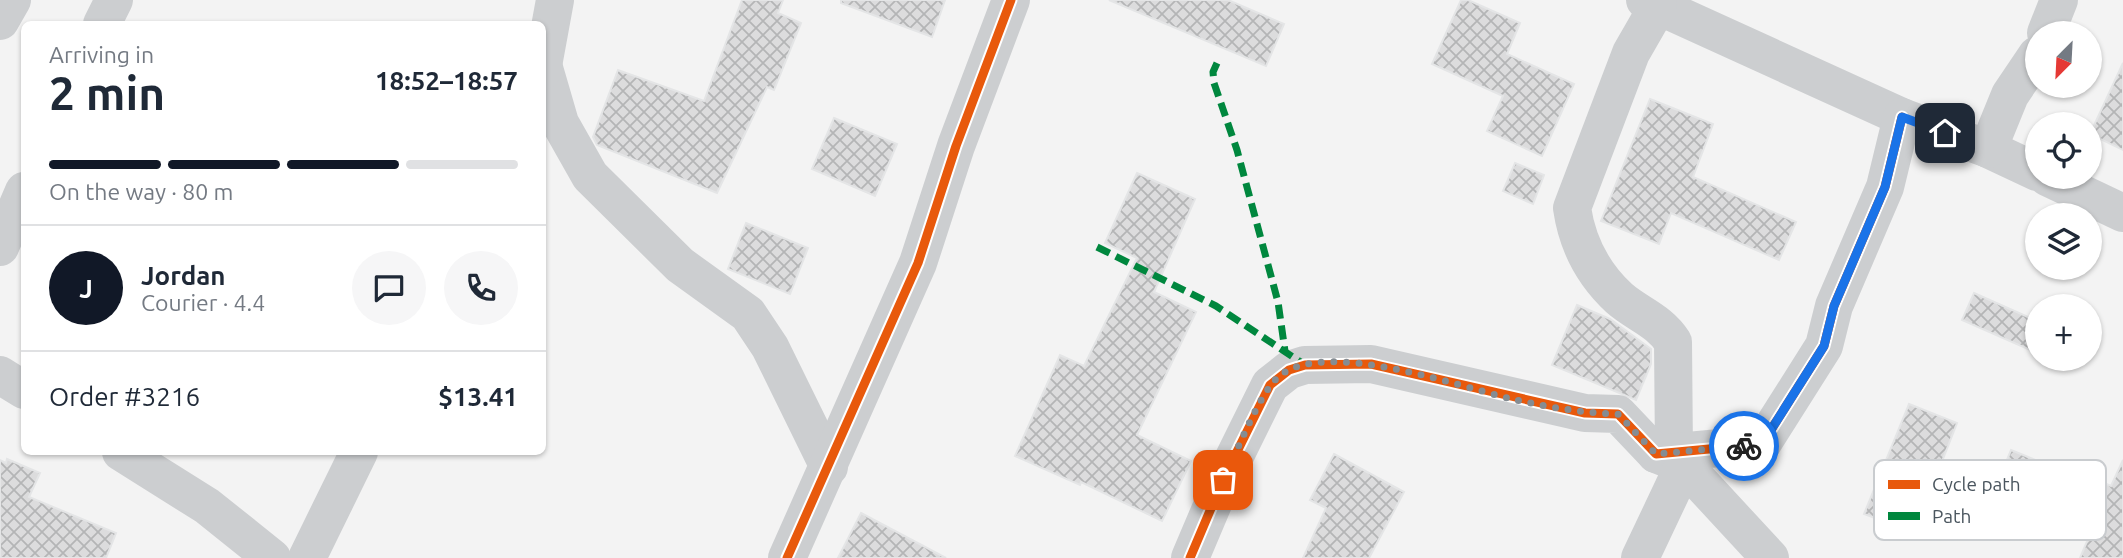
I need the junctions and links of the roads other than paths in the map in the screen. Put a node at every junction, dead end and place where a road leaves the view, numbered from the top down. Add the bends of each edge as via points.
1 (12, 0) edge
2 (114, 0) edge
3 (555, 0) edge
4 (1011, 0) edge
5 (2059, 0) edge
6 (1651, 3) edge
7 (0, 21) edge
8 (104, 21) edge
9 (2051, 21) edge
10 (546, 52) edge
11 (2025, 74) edge
12 (546, 79) edge
13 (1902, 117) junction
14 (1988, 149) junction
15 (2025, 166) edge
16 (2072, 189) edge
17 (21, 198) edge
18 (2123, 213) edge
19 (0, 247) edge
20 (0, 375) edge
21 (21, 388) edge
22 (126, 455) edge
23 (358, 455) edge
24 (1671, 458) junction
25 (829, 467) junction
26 (272, 558) edge
27 (307, 558) edge
28 (787, 558) edge
29 (1190, 558) edge
30 (1640, 558) edge
31 (1770, 558) edge

1 - 7 street
2 - 8 street
3 - 10 street
4 - 25 street via 918,263
5 - 9 street
6 - 13 street
6 - 24 street via 1572,208 1586,256 1619,298 1663,326 1673,342
11 - 14 street via 2004,106
12 - 25 street via 560,123 590,176 680,265 748,314 770,347
13 - 14 street
13 - 24 street via 1885,187 1834,306 1824,346 1762,444
14 - 15 street
16 - 18 street
17 - 19 street
20 - 21 street
22 - 26 street via 207,506
23 - 27 street
24 - 29 street via 1618,414 1548,406 1370,364 1305,365 1289,370 1270,386
24 - 30 street
24 - 31 street
25 - 28 street

